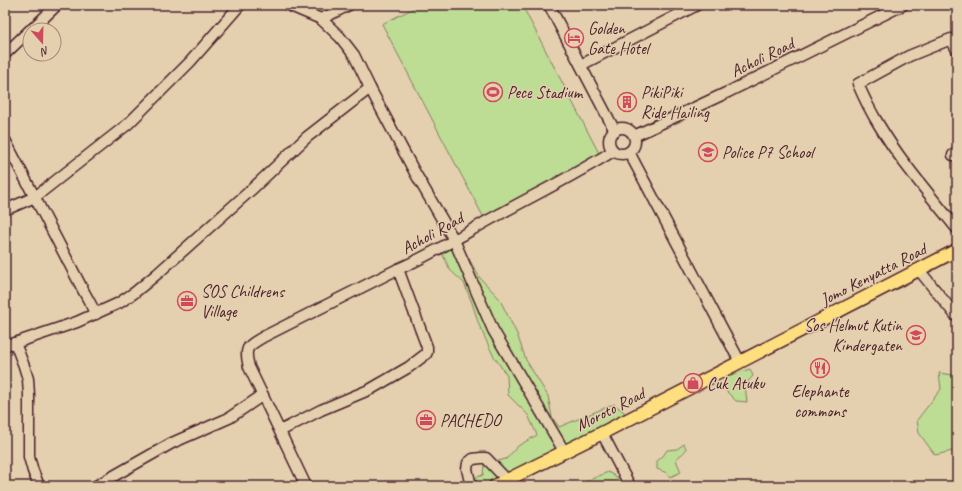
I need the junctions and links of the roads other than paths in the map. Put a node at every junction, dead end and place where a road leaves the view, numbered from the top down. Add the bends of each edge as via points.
1 (57, 5) edge
2 (240, 5) edge
3 (288, 5) edge
4 (349, 5) edge
5 (549, 5) edge
6 (695, 5) edge
7 (903, 5) edge
8 (321, 19) junction
9 (39, 22) edge
10 (954, 37) edge
11 (22, 38) edge
12 (957, 50) edge
13 (5, 54) edge
14 (581, 65) junction
15 (370, 88) junction
16 (615, 131) junction
17 (634, 136) junction
18 (5, 140) edge
19 (613, 151) junction
20 (629, 152) junction
21 (35, 197) junction
22 (5, 210) edge
23 (957, 229) edge
24 (454, 240) junction
25 (957, 250) edge
26 (398, 269) junction
27 (919, 270) junction
28 (96, 314) junction
29 (957, 317) edge
30 (10, 344) edge
31 (740, 362) junction
32 (263, 395) junction
33 (280, 431) junction
34 (602, 433) junction
35 (564, 451) junction
36 (507, 480) junction
37 (39, 486) edge
38 (96, 486) edge
39 (306, 486) edge
40 (470, 486) edge
41 (494, 486) edge
42 (630, 486) edge

1 - 9 street
2 - 21 street via 190,62 128,124
3 - 8 street
4 - 8 street
5 - 14 street
6 - 14 street
7 - 17 street, Acholi Road
8 - 15 street via 354,55
10 - 12 street
10 - 23 street via 909,56 858,84 886,136
11 - 13 street
14 - 16 street
15 - 24 street
15 - 28 street via 307,138 134,293
16 - 17 street via 622,128 629,130
16 - 19 street via 609,142
17 - 20 street via 635,145
18 - 21 street
19 - 20 street via 619,154
19 - 24 street, Acholi Road
20 - 31 street
21 - 22 street
21 - 28 street
24 - 26 street, Acholi Road via 416,262
24 - 35 street via 493,330
25 - 27 main road, Jomo Kenyatta Road
26 - 32 street, Acholi Road via 252,344 246,355
26 - 33 street via 427,346 426,354 371,389
27 - 29 street
27 - 31 main road, Jomo Kenyatta Road
28 - 30 street
30 - 37 street via 24,366 28,379 29,457
31 - 34 main road, Moroto Road
32 - 33 street, Acholi Road
32 - 38 street via 229,418 172,444
33 - 39 street, Acholi Road
34 - 35 main road, Moroto Road
34 - 42 street
35 - 36 main road, Moroto Road
36 - 40 street via 486,458 473,459 468,463 467,469
36 - 41 main road, Moroto Road

